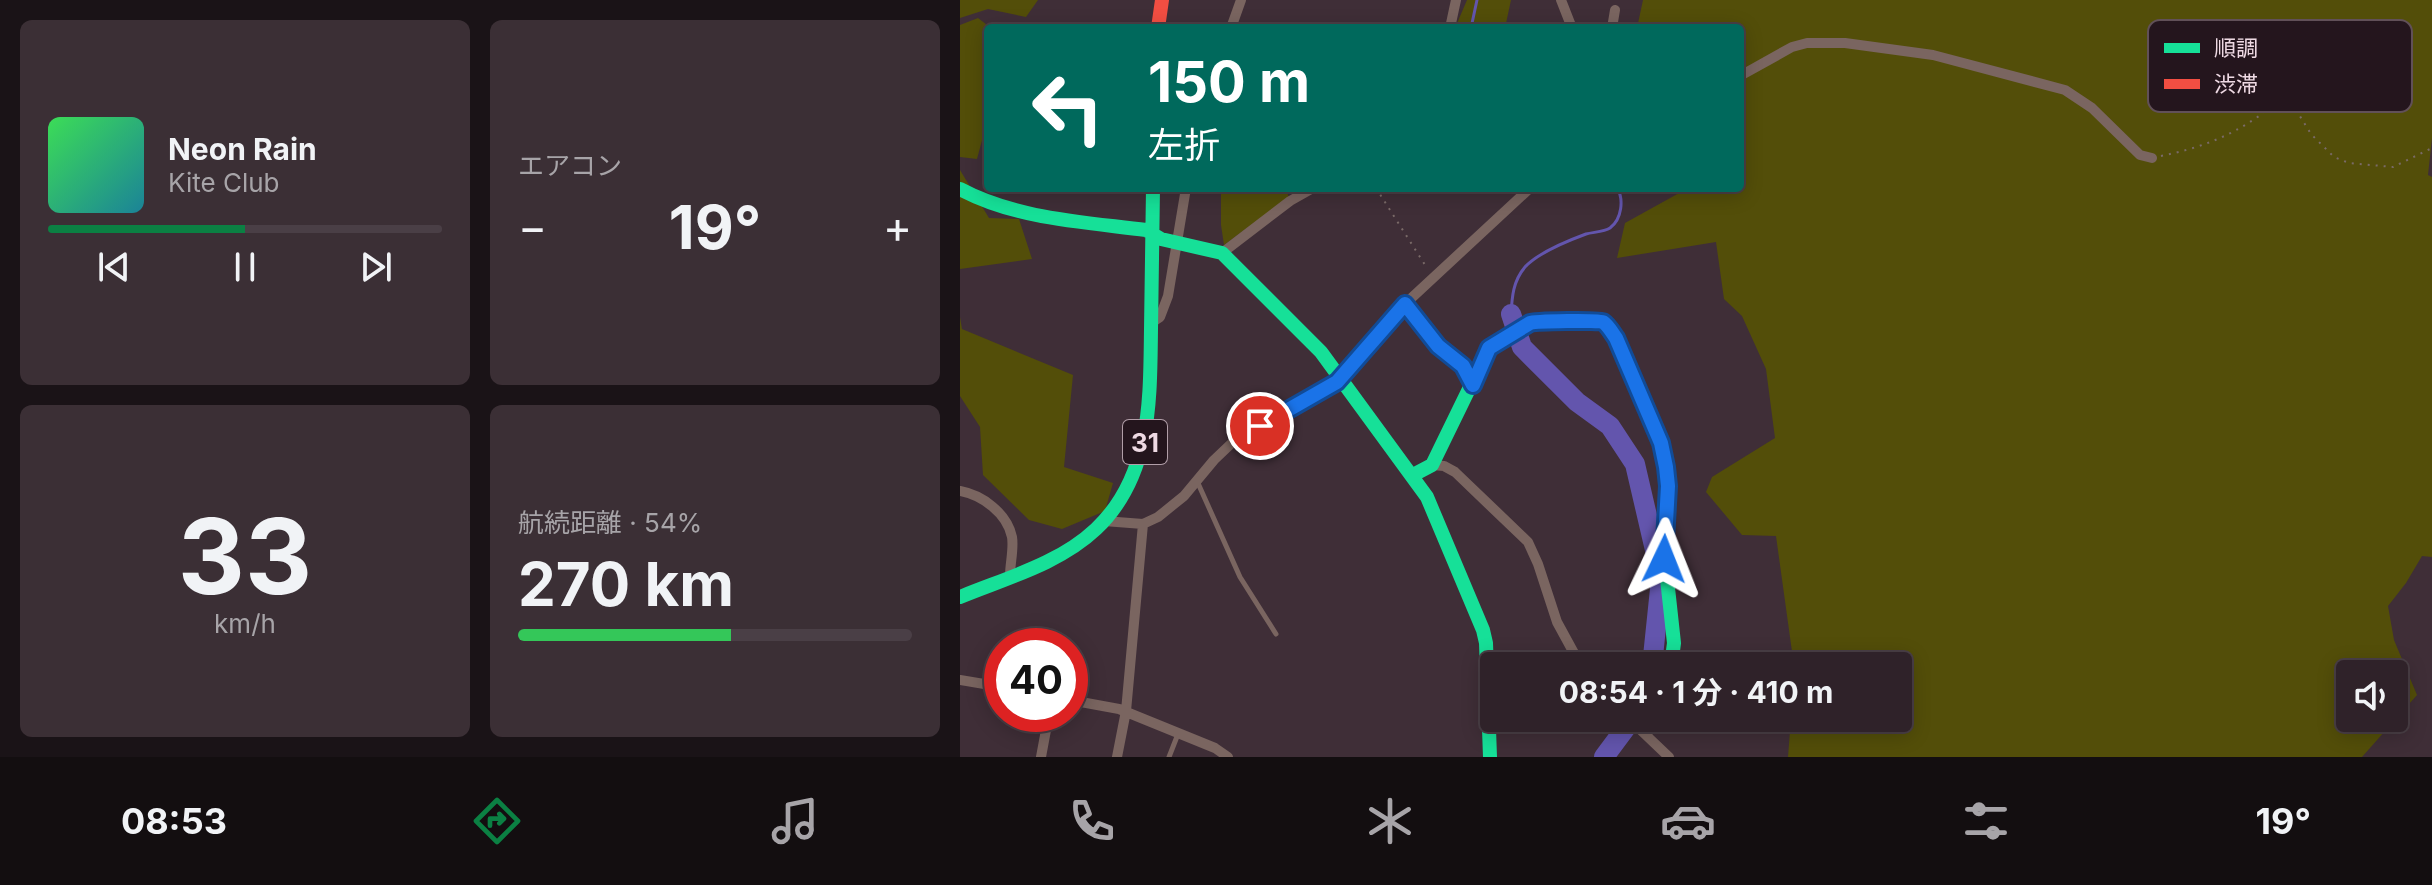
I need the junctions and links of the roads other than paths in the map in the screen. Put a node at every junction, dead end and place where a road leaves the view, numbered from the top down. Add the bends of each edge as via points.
1 (1162, 0) edge
2 (1241, 0) edge
3 (1456, 0) edge
4 (1561, 0) edge
5 (1615, 10) dead end
6 (1159, 24) edge
7 (1232, 24) edge
8 (1451, 24) edge
9 (1570, 24) edge
10 (1613, 24) edge
11 (1744, 74) edge
12 (2152, 158) road end
13 (960, 189) edge
14 (1153, 192) edge
15 (1185, 192) edge
16 (1306, 192) edge
17 (1526, 192) edge
18 (1152, 235) junction
19 (1177, 244) junction
20 (1222, 253) junction
21 (1405, 304) junction
22 (1151, 323) junction
23 (1341, 377) junction
24 (1473, 385) junction
25 (1432, 465) junction
26 (1413, 475) junction
27 (1197, 481) junction
28 (960, 491) edge
29 (1104, 521) junction
30 (1143, 524) junction
31 (1010, 576) junction
32 (960, 597) edge
33 (1276, 634) dead end
34 (1573, 652) edge
35 (1673, 652) edge
36 (960, 680) edge
37 (984, 684) edge
38 (1088, 704) edge
39 (1126, 711) junction
40 (1046, 732) edge
41 (1178, 733) junction
42 (1644, 733) edge
43 (1041, 757) edge
44 (1117, 757) edge
45 (1169, 757) edge
46 (1228, 757) edge
47 (1490, 757) edge
48 (1669, 757) edge

1 - 6 street
2 - 7 street
3 - 8 street
4 - 9 street
5 - 10 street
11 - 12 street via 1807,43 1933,55 2065,90 2092,108 2140,155
13 - 18 street via 1006,207
14 - 18 street, 31
15 - 19 street
16 - 20 street
17 - 21 street
18 - 19 street
18 - 22 street, 31
19 - 20 street
19 - 22 street via 1164,309
20 - 23 street
21 - 23 street
21 - 24 lane via 1438,346 1463,366
22 - 29 street, 31 via 1150,409 1143,451 1129,486
23 - 26 street
23 - 27 street via 1235,440
24 - 25 street
24 - 35 street via 1483,357 1498,341 1537,320 1597,320 1616,338 1661,443 1666,467 1663,542
25 - 26 street
25 - 34 street via 1455,472 1528,542
26 - 47 street via 1436,515 1483,630
27 - 30 street
27 - 33 lane via 1240,577
28 - 31 street via 978,496 1003,519 1012,538
29 - 30 street
29 - 31 street, 31 via 1070,547
30 - 39 street
31 - 32 street, 31
36 - 37 street
38 - 39 street
39 - 41 street
39 - 44 street
40 - 43 street
41 - 45 lane
41 - 46 street
42 - 48 street

